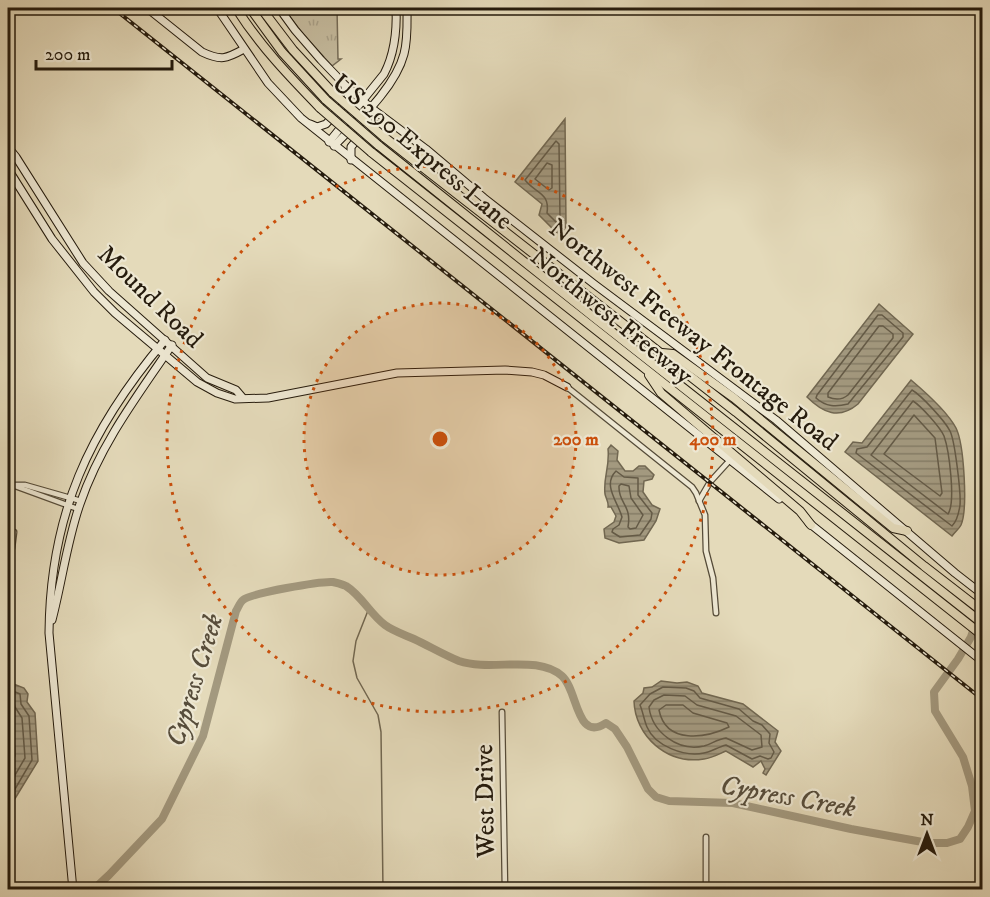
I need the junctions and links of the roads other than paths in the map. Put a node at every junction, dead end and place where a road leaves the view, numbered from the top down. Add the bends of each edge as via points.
1 (147, 8) edge
2 (217, 8) edge
3 (237, 8) edge
4 (250, 8) edge
5 (261, 8) edge
6 (279, 8) edge
7 (396, 8) edge
8 (407, 8) edge
9 (397, 29) junction
10 (408, 29) junction
11 (244, 49) junction
12 (344, 84) junction
13 (330, 96) junction
14 (363, 101) junction
15 (370, 107) junction
16 (307, 123) junction
17 (397, 128) junction
18 (332, 144) junction
19 (8, 147) edge
20 (351, 160) junction
21 (8, 169) edge
22 (165, 339) junction
23 (172, 345) junction
24 (158, 349) junction
25 (662, 353) junction
26 (165, 355) junction
27 (646, 370) junction
28 (567, 387) joint
29 (242, 397) junction
30 (731, 459) junction
31 (10, 485) edge
32 (70, 498) junction
33 (81, 501) junction
34 (699, 501) junction
35 (67, 506) junction
36 (78, 509) junction
37 (811, 525) junction
38 (907, 531) junction
39 (14, 532) dead end
40 (8, 553) edge
41 (982, 594) edge
42 (982, 611) edge
43 (716, 613) dead end
44 (982, 623) edge
45 (49, 633) junction
46 (982, 634) edge
47 (982, 661) edge
48 (502, 712) dead end
49 (705, 837) dead end
50 (73, 890) edge
51 (505, 890) edge
52 (706, 890) edge

1 - 11 street via 211,56 225,58
2 - 11 street
3 - 27 highway, Northwest Freeway, bridge via 280,68 320,108
4 - 13 highway, US 290 Express Lane via 282,52
5 - 13 highway, Northwest Freeway
6 - 12 street, Northwest Freeway Frontage Road
7 - 9 street
8 - 10 street
9 - 10 street
9 - 14 street via 389,64
10 - 15 street via 397,71
11 - 16 street via 268,83
12 - 14 street, Northwest Freeway Frontage Road
12 - 16 street via 348,100 326,124 317,127
13 - 25 highway, Northwest Freeway, bridge
13 - 44 highway, US 290 Express Lane, bridge via 378,145
14 - 15 street, Northwest Freeway Frontage Road
14 - 18 street
15 - 17 street, Northwest Freeway Frontage Road
15 - 18 street
16 - 18 street
17 - 20 street via 370,124 351,147
17 - 38 street, Northwest Freeway Frontage Road via 594,284 776,420
18 - 20 street
19 - 22 street, Mound Road via 83,263 114,297
20 - 30 street
21 - 24 street, Mound Road via 79,275 115,313
22 - 23 street, Mound Road
22 - 24 street
23 - 26 street
23 - 29 street, Mound Road via 207,378 236,390
24 - 26 street, Mound Road
24 - 32 street via 95,438
25 - 38 highway via 673,354 699,372 893,528
25 - 42 highway, Northwest Freeway
26 - 29 street, Mound Road via 217,393 235,399
26 - 33 street via 119,422 94,467
27 - 37 highway via 661,393 800,511
27 - 46 highway, Northwest Freeway
28 - 29 street, Mound Road via 532,372 412,372 377,375 268,398
28 - 34 street via 692,487
30 - 34 street
30 - 37 street
31 - 32 street via 25,485
31 - 35 street
32 - 33 street
32 - 35 street
33 - 36 street
34 - 43 street via 705,515 706,551
35 - 36 street
35 - 45 street via 52,579
36 - 45 street
37 - 47 street
38 - 41 street, Northwest Freeway Frontage Road
39 - 40 street
45 - 50 street
48 - 51 street, West Drive
49 - 52 street

